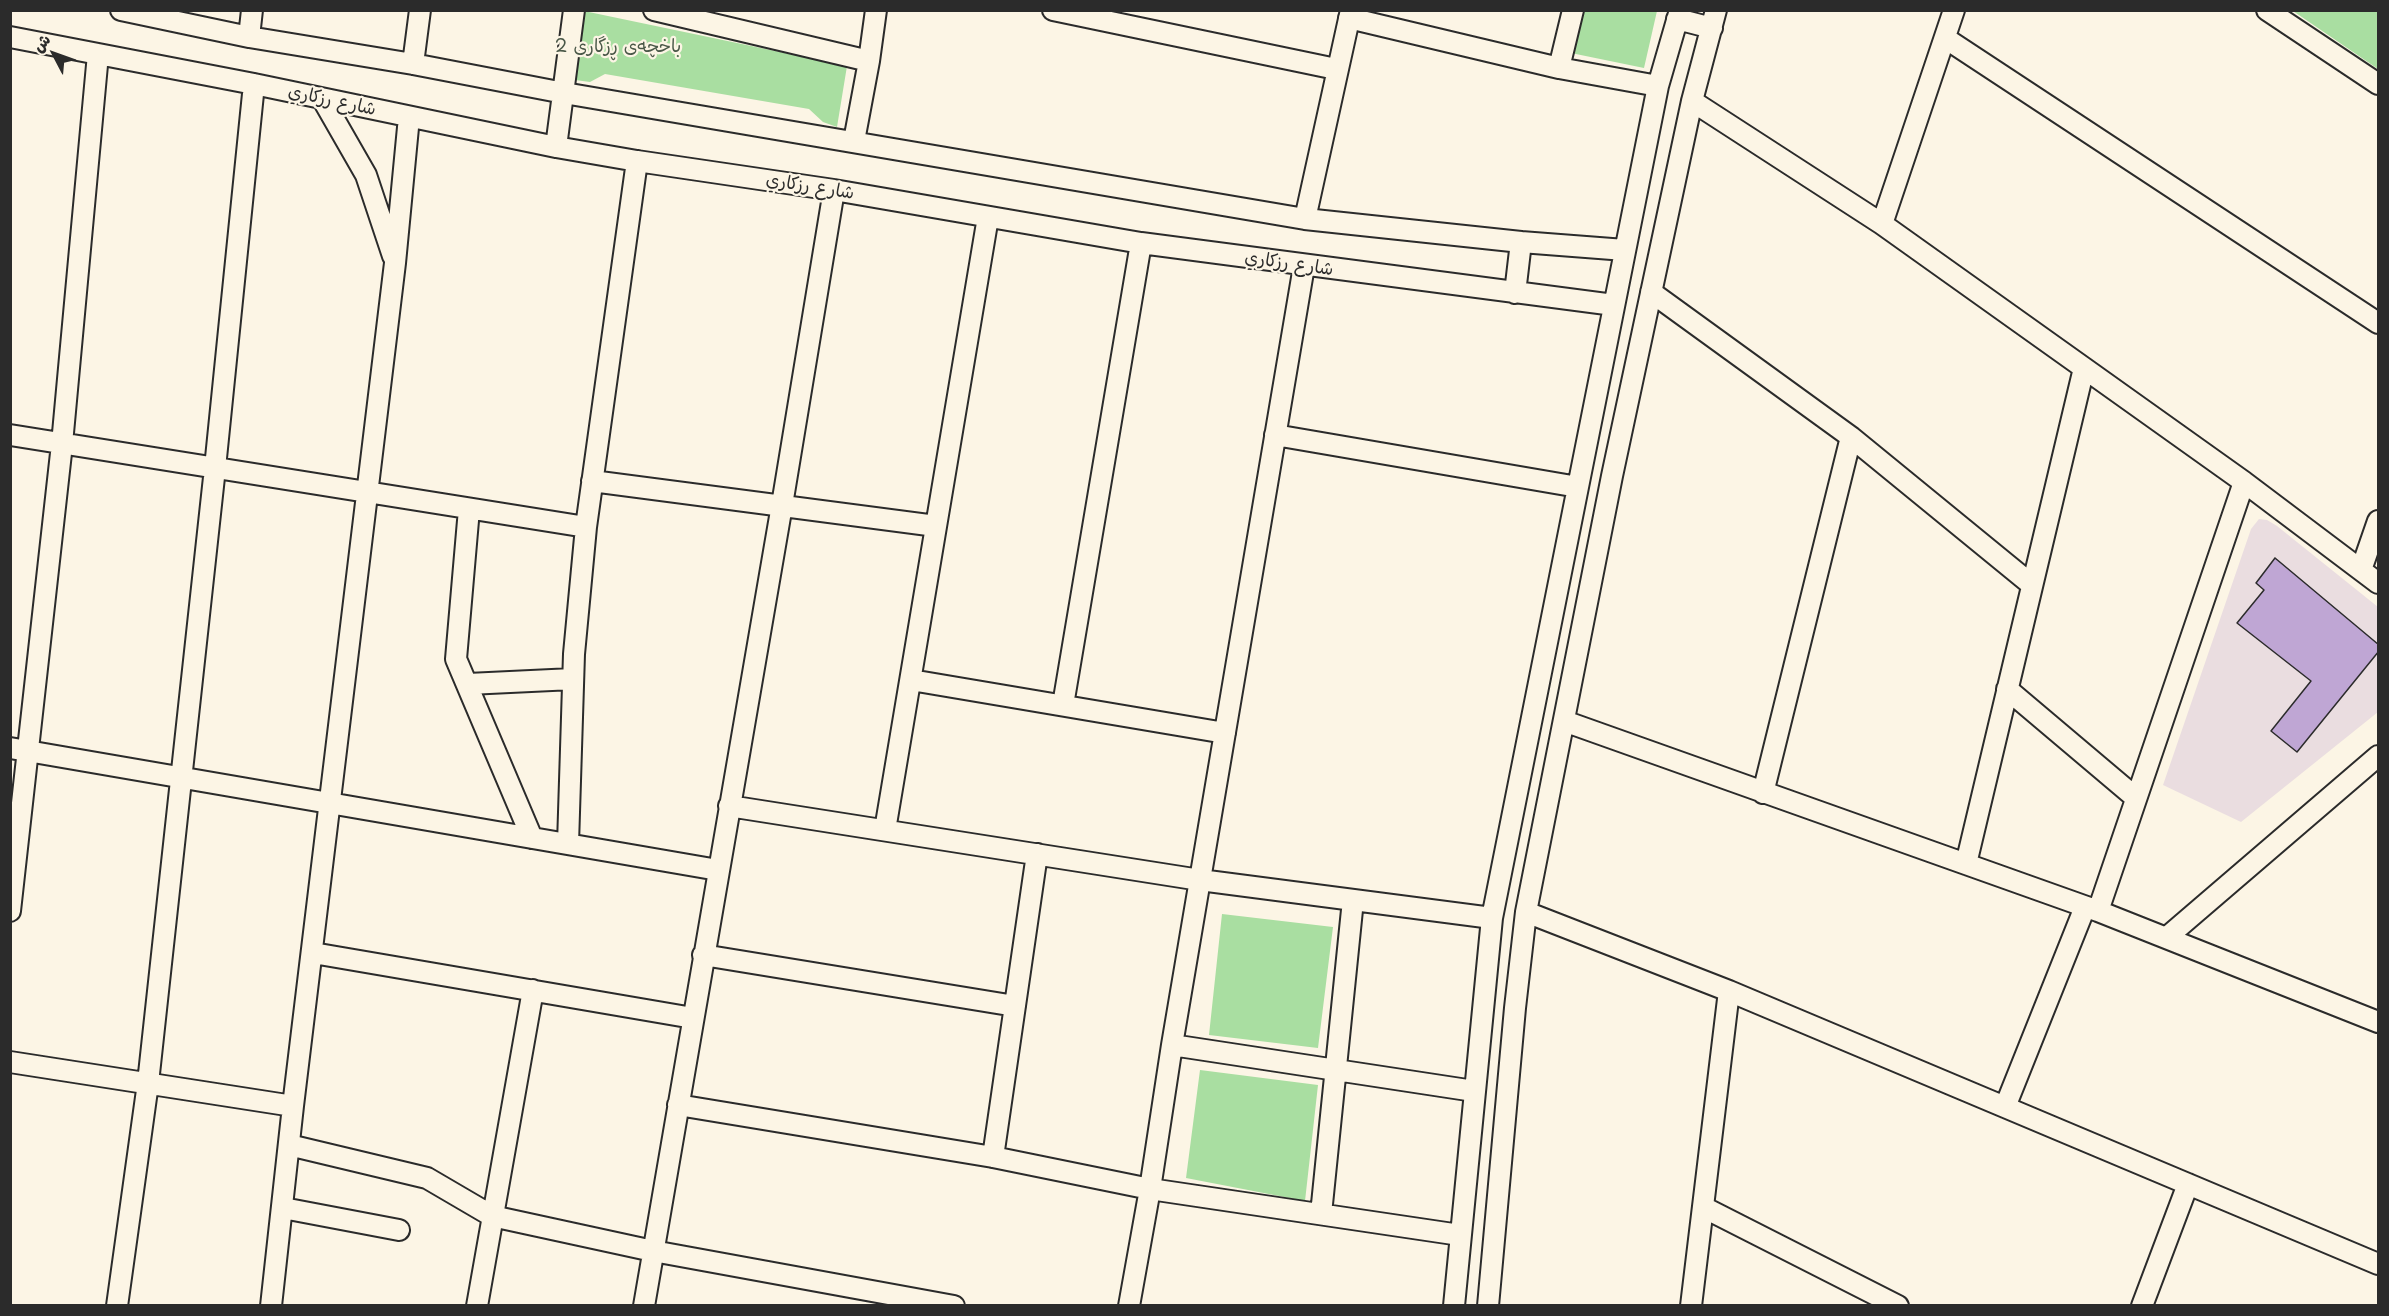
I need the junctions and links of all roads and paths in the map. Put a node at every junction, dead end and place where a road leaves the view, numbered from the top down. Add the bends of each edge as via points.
1 (121, 10) edge
2 (252, 10) edge
3 (420, 10) edge
4 (574, 10) edge
5 (654, 10) edge
6 (876, 10) edge
7 (1053, 10) edge
8 (1573, 10) edge
9 (1954, 10) edge
10 (2267, 10) edge
11 (1350, 14) edge
12 (1679, 15) edge
13 (1714, 19) edge
14 (249, 37) junction
15 (10, 38) edge
16 (1945, 38) junction
17 (98, 54) junction
18 (869, 61) junction
19 (413, 64) junction
20 (1559, 68) junction
21 (1336, 69) junction
22 (254, 84) junction
23 (2379, 84) edge
24 (1658, 86) junction
25 (564, 93) junction
26 (323, 100) junction
27 (1692, 101) junction
28 (409, 117) junction
29 (854, 141) junction
30 (556, 147) junction
31 (637, 161) junction
32 (834, 190) junction
33 (988, 217) junction
34 (1305, 219) junction
35 (1882, 224) junction
36 (1521, 242) junction
37 (1141, 243) junction
38 (1625, 250) junction
39 (395, 263) junction
40 (1304, 266) junction
41 (1652, 292) junction
42 (1515, 293) junction
43 (1614, 305) junction
44 (2379, 323) edge
45 (2084, 368) junction
46 (10, 435) edge
47 (1275, 435) junction
48 (1851, 437) junction
49 (62, 444) junction
50 (215, 468) junction
51 (592, 481) junction
52 (2244, 482) junction
53 (1578, 487) junction
54 (367, 492) junction
55 (782, 505) junction
56 (469, 509) junction
57 (2379, 521) edge
58 (936, 526) junction
59 (586, 527) junction
60 (2361, 570) junction
61 (2379, 584) edge
62 (2032, 585) junction
63 (573, 680) junction
64 (911, 680) junction
65 (468, 684) junction
66 (2007, 689) junction
67 (1063, 705) junction
68 (1564, 721) junction
69 (1225, 733) junction
70 (19, 749) edge
71 (2379, 756) edge
72 (181, 777) junction
73 (1763, 793) junction
74 (2136, 798) junction
75 (331, 803) junction
76 (729, 806) junction
77 (1513, 806) junction
78 (1546, 813) junction
79 (885, 830) junction
80 (532, 838) junction
81 (568, 844) junction
82 (1037, 854) junction
83 (1966, 864) junction
84 (718, 870) junction
85 (1200, 880) junction
86 (1353, 900) junction
87 (2092, 909) junction
88 (10, 911) edge
89 (1526, 912) junction
90 (1492, 918) junction
91 (2166, 938) junction
92 (313, 952) junction
93 (703, 955) junction
94 (533, 990) junction
95 (1729, 991) junction
96 (1015, 1006) junction
97 (693, 1018) junction
98 (2377, 1019) edge
99 (1172, 1045) junction
100 (10, 1062) edge
101 (1335, 1070) junction
102 (148, 1083) junction
103 (1474, 1091) junction
104 (678, 1105) junction
105 (292, 1106) junction
106 (2005, 1107) junction
107 (289, 1145) junction
108 (993, 1158) junction
109 (2188, 1184) junction
110 (1150, 1189) junction
111 (1702, 1207) junction
112 (283, 1208) junction
113 (1321, 1214) junction
114 (492, 1216) junction
115 (399, 1230) dead end
116 (1460, 1235) junction
117 (653, 1251) junction
118 (2379, 1264) edge
119 (117, 1305) edge
120 (271, 1305) edge
121 (477, 1305) edge
122 (644, 1305) edge
123 (954, 1305) edge
124 (1129, 1305) edge
125 (1454, 1305) edge
126 (1488, 1305) edge
127 (1691, 1305) edge
128 (1898, 1305) edge
129 (2142, 1305) edge

1 - 14 street
2 - 14 street
3 - 19 street
4 - 25 street
5 - 18 street
6 - 18 street
7 - 21 street
8 - 20 street
9 - 16 street
10 - 23 street
11 - 20 street
11 - 21 street
12 - 13 street
12 - 24 street
13 - 27 street
14 - 19 street
15 - 17 street, شارع رزكاري
16 - 35 street
16 - 44 street
17 - 22 street, شارع رزكاري
17 - 49 street
18 - 29 street
19 - 25 street
20 - 24 street
21 - 34 street
22 - 26 street, شارع رزكاري
22 - 50 street
24 - 38 street
25 - 29 street
25 - 30 street
26 - 28 street, شارع رزكاري
26 - 39 street via 366,175
27 - 35 street
27 - 41 street
28 - 30 street, شارع رزكاري
28 - 39 street
29 - 34 street
30 - 31 street, شارع رزكاري
31 - 32 street, شارع رزكاري
31 - 51 street
32 - 33 street, شارع رزكاري
32 - 55 street
33 - 37 street, شارع رزكاري
33 - 58 street
34 - 36 street
35 - 45 street
36 - 38 street
36 - 42 street
37 - 40 street, شارع رزكاري
37 - 67 street
38 - 43 street
39 - 54 street
40 - 42 street, شارع رزكاري
40 - 47 street
41 - 48 street
41 - 68 street
42 - 43 street, شارع رزكاري
43 - 53 street
45 - 52 street
45 - 62 street
46 - 49 street
47 - 53 street
47 - 69 street
48 - 62 street
48 - 73 street
49 - 50 street
49 - 70 street
50 - 54 street
50 - 72 street
51 - 55 street
51 - 59 street
52 - 60 street
52 - 74 street
53 - 77 street
54 - 56 street
54 - 75 street
55 - 58 street
55 - 76 street
56 - 59 street
56 - 65 street via 456,659
57 - 60 street
58 - 64 street
59 - 63 street
60 - 61 street
62 - 66 street
63 - 65 street
63 - 81 street
64 - 67 street
64 - 79 street
65 - 80 street
66 - 74 street
66 - 83 street
67 - 69 street
68 - 73 street
68 - 78 street
69 - 85 street
70 - 72 street
70 - 88 street
71 - 91 street
72 - 75 street
72 - 102 street
73 - 83 street
74 - 87 street
75 - 80 street
75 - 92 street
76 - 79 street
76 - 84 street
77 - 78 street
77 - 90 street
78 - 89 street
79 - 82 street
80 - 81 street
81 - 84 street
82 - 85 street
82 - 96 street
83 - 87 street
84 - 93 street
85 - 86 street
85 - 99 street
86 - 90 street
86 - 101 street
87 - 91 street
87 - 106 street
89 - 95 street
89 - 126 street
90 - 103 street
91 - 98 street
92 - 94 street
92 - 105 street
93 - 96 street
93 - 97 street
94 - 97 street
94 - 114 street
95 - 106 street
95 - 111 street
96 - 108 street
97 - 104 street
99 - 101 street
99 - 110 street
100 - 102 street
101 - 103 street
101 - 113 street
102 - 105 street
102 - 119 street
103 - 116 street
104 - 108 street
104 - 117 street
105 - 107 street
106 - 109 street
107 - 112 street
107 - 114 street via 427,1178
108 - 110 street
109 - 118 street
109 - 129 street
110 - 113 street
110 - 124 street
111 - 127 street
111 - 128 street
112 - 115 street
112 - 120 street
113 - 116 street
114 - 117 street
114 - 121 street
116 - 125 street
117 - 122 street
117 - 123 street

